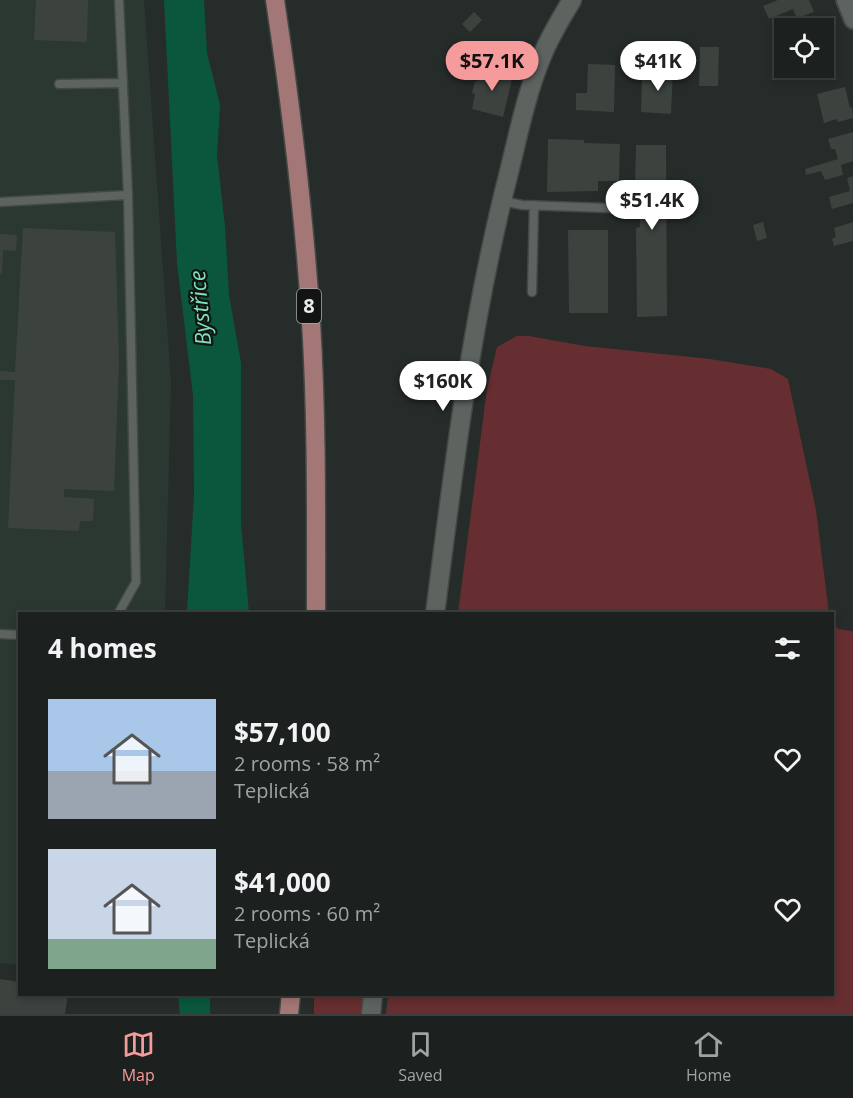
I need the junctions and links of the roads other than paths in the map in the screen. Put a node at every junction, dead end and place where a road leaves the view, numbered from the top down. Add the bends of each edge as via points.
1 (119, 0) edge
2 (274, 0) edge
3 (572, 0) edge
4 (845, 0) edge
5 (853, 20) edge
6 (123, 83) junction
7 (60, 84) dead end
8 (128, 195) junction
9 (0, 202) edge
10 (534, 205) junction
11 (636, 209) dead end
12 (500, 210) junction
13 (532, 292) dead end
14 (119, 612) edge
15 (316, 612) edge
16 (435, 612) edge
17 (0, 634) edge
18 (18, 635) edge
19 (293, 996) edge
20 (293, 996) edge
21 (373, 996) edge
22 (289, 1014) edge
23 (295, 1014) edge
24 (371, 1014) edge

1 - 6 lane
2 - 15 main road, 8 via 287,83 310,321
3 - 12 street via 536,74
4 - 5 street
6 - 7 lane
6 - 8 lane
8 - 9 lane
8 - 14 lane via 136,582
10 - 11 lane
10 - 12 lane
10 - 13 lane
12 - 16 street via 460,415
17 - 18 lane
19 - 22 main road
20 - 23 main road
21 - 24 street

